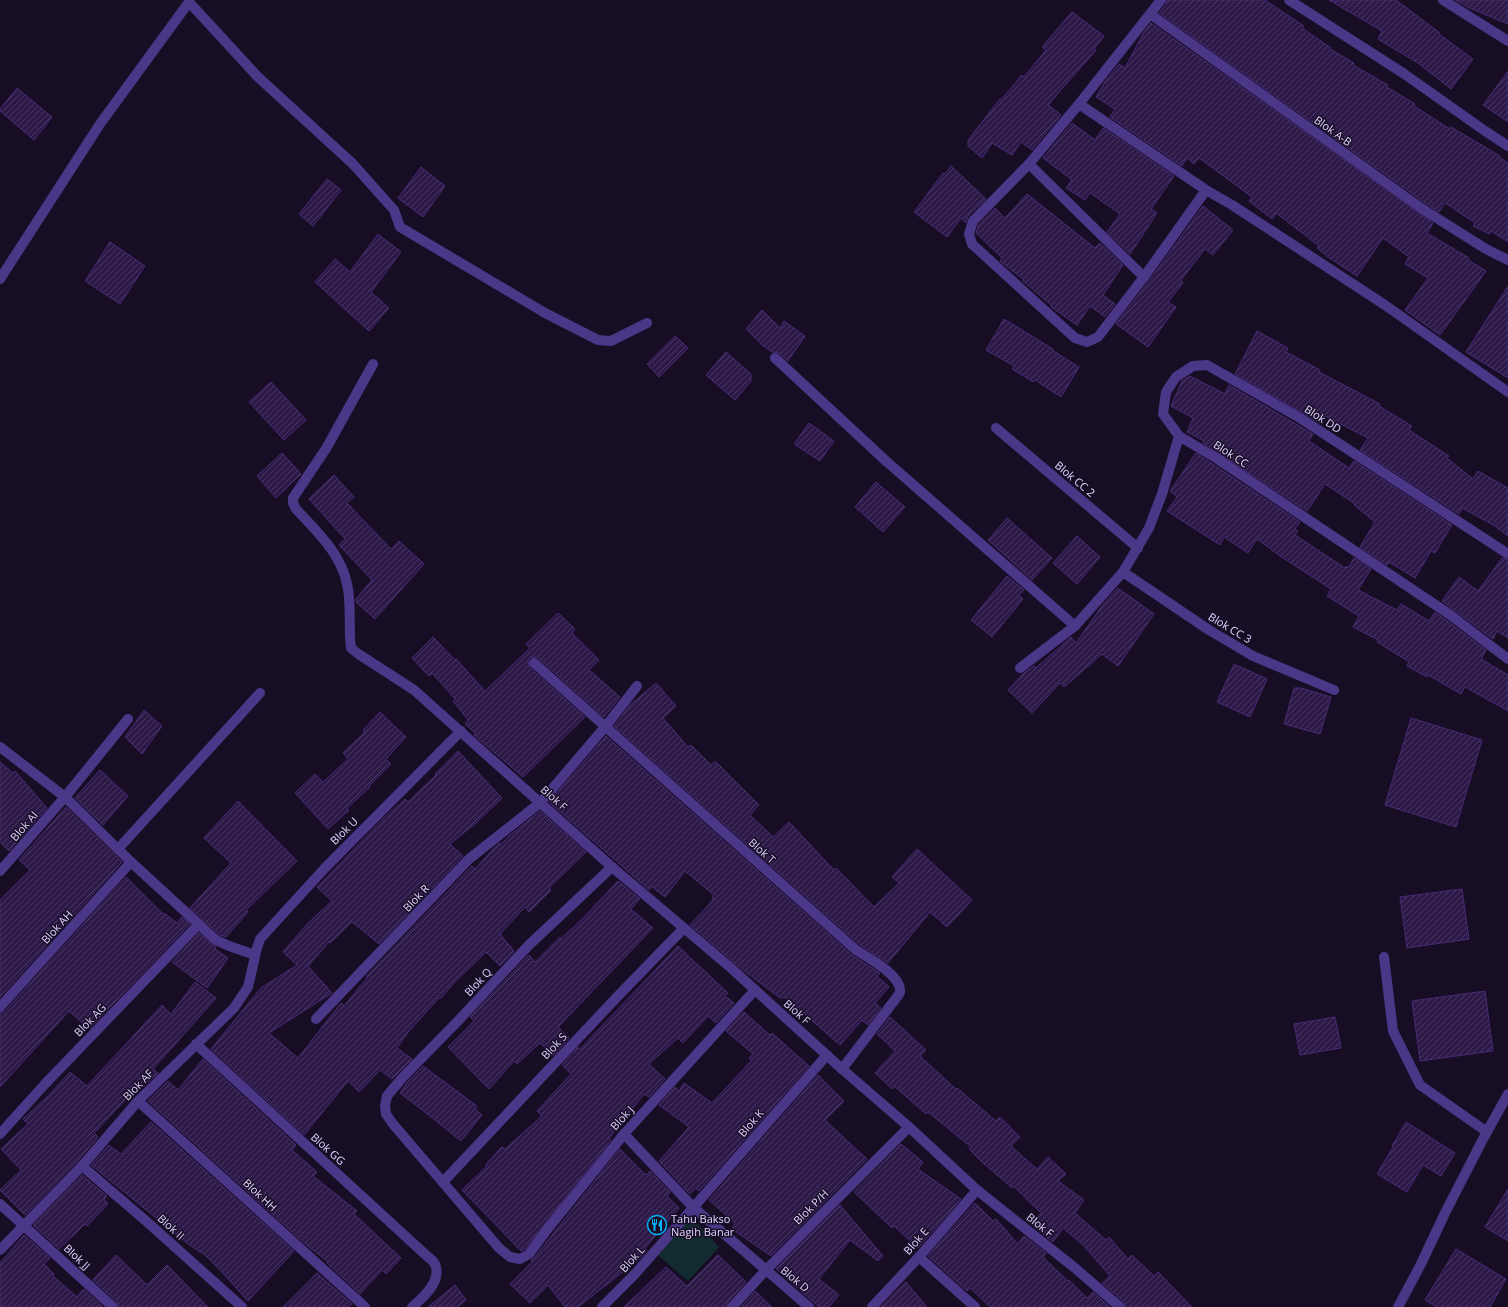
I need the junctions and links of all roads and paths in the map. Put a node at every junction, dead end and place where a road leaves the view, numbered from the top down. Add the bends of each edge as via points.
1 (1161, 0) edge
2 (1289, 0) edge
3 (1442, 0) edge
4 (188, 1) edge
5 (1150, 14) junction
6 (1508, 41) edge
7 (1079, 104) junction
8 (1508, 146) edge
9 (1030, 164) junction
10 (1206, 190) junction
11 (1508, 260) edge
12 (1144, 277) junction
13 (0, 279) edge
14 (647, 323) dead end
15 (775, 358) dead end
16 (373, 364) dead end
17 (1508, 392) edge
18 (996, 428) dead end
19 (1179, 436) junction
20 (1138, 548) junction
21 (1508, 554) edge
22 (1122, 572) junction
23 (1075, 626) junction
24 (1508, 659) edge
25 (534, 663) dead end
26 (1020, 668) dead end
27 (637, 686) dead end
28 (1334, 690) dead end
29 (260, 693) dead end
30 (128, 719) dead end
31 (604, 727) junction
32 (461, 731) junction
33 (0, 747) edge
34 (65, 797) junction
35 (541, 802) junction
36 (118, 849) junction
37 (131, 862) junction
38 (612, 868) junction
39 (0, 871) edge
40 (199, 924) junction
41 (684, 928) junction
42 (255, 955) junction
43 (1384, 957) dead end
44 (755, 990) junction
45 (0, 1007) edge
46 (316, 1020) dead end
47 (196, 1044) junction
48 (826, 1055) junction
49 (842, 1069) junction
50 (1508, 1094) edge
51 (138, 1101) junction
52 (909, 1127) junction
53 (1487, 1132) junction
54 (0, 1134) edge
55 (624, 1134) junction
56 (82, 1166) junction
57 (443, 1182) junction
58 (977, 1190) junction
59 (0, 1204) edge
60 (693, 1207) junction
61 (24, 1226) junction
62 (0, 1250) edge
63 (510, 1257) joint
64 (919, 1257) junction
65 (766, 1270) junction
66 (113, 1307) edge
67 (242, 1307) edge
68 (365, 1307) edge
69 (412, 1307) edge
70 (602, 1307) edge
71 (732, 1307) edge
72 (809, 1307) edge
73 (872, 1307) edge
74 (975, 1307) edge
75 (1120, 1307) edge
76 (1398, 1307) edge

1 - 5 street
2 - 8 street via 1403,73
3 - 6 street
4 - 13 street via 100,124
4 - 14 street via 258,77 353,164 394,210 400,227 545,313 598,340 611,341
5 - 7 street
5 - 11 street, Blok A-B via 1424,210
7 - 9 street
7 - 10 street
9 - 12 street
9 - 12 street via 973,221 969,234 972,244 1075,338 1087,342 1098,337
10 - 12 street
10 - 17 street via 1385,305
15 - 23 street via 886,461
16 - 32 street, Blok F via 327,447 299,487 293,503 335,555 343,569 348,585 351,648 414,690
18 - 20 street, Blok CC 2
19 - 20 street via 1162,494
19 - 21 street, Blok DD via 1162,414 1166,392 1176,377 1193,366 1207,364 1300,418
19 - 24 street, Blok CC via 1449,614
20 - 22 street
22 - 23 street
22 - 28 street, Blok CC 3 via 1209,630 1254,656
23 - 26 street
25 - 31 street, Blok T
27 - 31 street, Blok R
29 - 36 street
30 - 34 street, Blok AI
31 - 35 street, Blok R
31 - 49 street, Blok T via 856,950 893,975 899,983 900,992 897,997
32 - 35 street, Blok F
32 - 42 street, Blok U via 284,912 260,939
33 - 34 street
34 - 36 street
34 - 39 street, Blok AI
35 - 38 street, Blok F
35 - 46 street, Blok R via 469,859
36 - 37 street
37 - 40 street
37 - 45 street, Blok AH
38 - 41 street, Blok F
38 - 57 street, Blok Q via 529,945 402,1077 387,1096 386,1114
40 - 42 street via 216,940
40 - 54 street, Blok AG via 50,1078
41 - 44 street, Blok F
41 - 57 street, Blok S
42 - 47 street, Blok AF via 248,987 234,1008
43 - 53 street via 1393,1031 1420,1085
44 - 48 street, Blok F
44 - 55 street, Blok J
47 - 51 street, Blok AF
47 - 69 street, Blok GG via 428,1256 436,1266 433,1285
48 - 49 street, Blok F
48 - 60 street, Blok K
49 - 52 street, Blok F
50 - 53 street
51 - 56 street, Blok AF
51 - 68 street, Blok HH
52 - 58 street, Blok F
52 - 65 street, Blok P/H
53 - 76 street
55 - 60 street, Blok D
55 - 63 street, Blok J via 529,1254 520,1259
56 - 61 street, Blok AF
56 - 67 street, Blok II
57 - 63 street, Blok Q via 499,1248
58 - 64 street, Blok E
58 - 75 street, Blok F
59 - 61 street, Blok JJ
60 - 65 street, Blok D
60 - 70 street, Blok L via 635,1274
61 - 62 street, Blok AF
61 - 66 street, Blok JJ
64 - 73 street, Blok E
64 - 74 street
65 - 71 street, Blok P/H
65 - 72 street, Blok D

